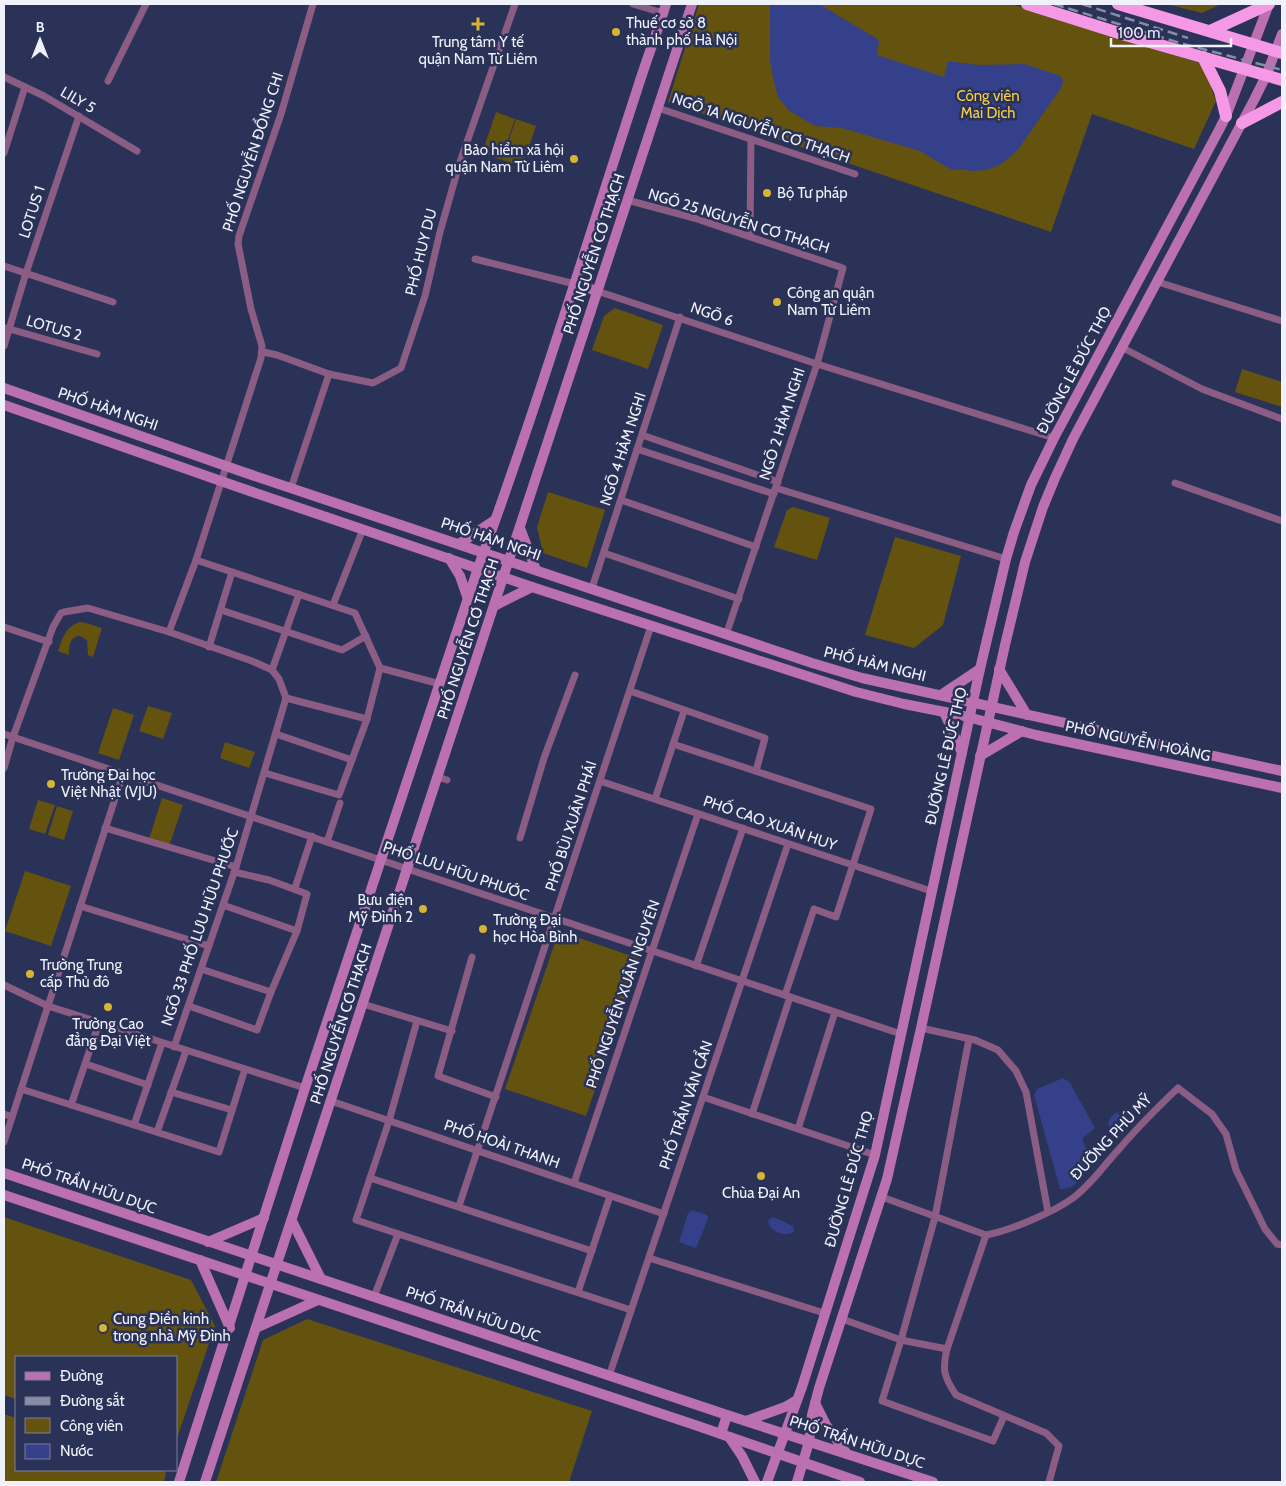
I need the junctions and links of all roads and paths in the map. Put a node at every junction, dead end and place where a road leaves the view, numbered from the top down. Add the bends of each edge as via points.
1 (146, 4) edge
2 (313, 4) edge
3 (515, 4) edge
4 (633, 4) edge
5 (692, 4) edge
6 (1027, 4) edge
7 (1118, 4) edge
8 (1269, 4) edge
9 (665, 8) edge
10 (1210, 31) junction
11 (1282, 34) edge
12 (1253, 45) junction
13 (1279, 52) edge
14 (1204, 57) junction
15 (1244, 70) junction
16 (1266, 76) junction
17 (4, 77) edge
18 (1282, 80) edge
19 (108, 81) dead end
20 (25, 87) junction
21 (1282, 102) edge
22 (658, 108) junction
23 (79, 116) junction
24 (1226, 116) junction
25 (1242, 123) junction
26 (1219, 130) junction
27 (1234, 136) junction
28 (751, 139) junction
29 (137, 152) dead end
30 (4, 153) edge
31 (855, 174) dead end
32 (627, 200) junction
33 (750, 236) junction
34 (475, 259) dead end
35 (4, 266) edge
36 (26, 273) junction
37 (1158, 282) junction
38 (575, 284) junction
39 (597, 291) junction
40 (113, 302) dead end
41 (680, 317) junction
42 (1282, 321) edge
43 (6, 328) edge
44 (4, 346) edge
45 (1123, 348) junction
46 (263, 352) junction
47 (97, 354) dead end
48 (817, 364) junction
49 (330, 374) junction
50 (4, 388) edge
51 (4, 405) edge
52 (1282, 419) edge
53 (642, 435) junction
54 (1054, 438) junction
55 (637, 449) junction
56 (227, 466) junction
57 (222, 482) junction
58 (1175, 483) dead end
59 (291, 488) junction
60 (776, 488) junction
61 (621, 500) junction
62 (495, 520) junction
63 (1282, 521) edge
64 (520, 528) junction
65 (363, 529) junction
66 (460, 544) junction
67 (756, 547) junction
68 (484, 552) junction
69 (604, 553) junction
70 (449, 558) junction
71 (1006, 559) junction
72 (196, 560) junction
73 (510, 561) junction
74 (478, 568) junction
75 (536, 570) junction
76 (232, 572) junction
77 (504, 577) junction
78 (532, 587) junction
79 (592, 588) junction
80 (299, 594) junction
81 (468, 599) junction
82 (739, 599) junction
83 (333, 605) junction
84 (494, 606) junction
85 (221, 610) junction
86 (651, 626) junction
87 (4, 627) edge
88 (169, 632) junction
89 (286, 632) junction
90 (726, 635) junction
91 (366, 636) junction
92 (48, 642) junction
93 (209, 646) junction
94 (790, 656) junction
95 (380, 668) junction
96 (786, 669) junction
97 (980, 669) junction
98 (272, 670) junction
99 (999, 670) junction
100 (575, 675) dead end
101 (440, 684) junction
102 (630, 691) junction
103 (941, 695) junction
104 (286, 698) junction
105 (974, 702) junction
106 (991, 707) junction
107 (684, 711) junction
108 (944, 712) junction
109 (1028, 715) junction
110 (970, 718) junction
111 (367, 719) junction
112 (988, 722) junction
113 (1022, 731) junction
114 (4, 734) edge
115 (276, 734) junction
116 (13, 737) junction
117 (673, 744) junction
118 (962, 753) junction
119 (1203, 753) junction
120 (980, 756) junction
121 (352, 760) junction
122 (4, 768) edge
123 (1199, 769) junction
124 (756, 771) junction
125 (1282, 771) edge
126 (265, 773) junction
127 (123, 774) junction
128 (600, 781) junction
129 (1282, 788) edge
130 (340, 799) junction
131 (655, 799) junction
132 (698, 814) junction
133 (251, 817) junction
134 (105, 828) junction
135 (743, 828) junction
136 (312, 836) junction
137 (520, 838) dead end
138 (327, 842) junction
139 (788, 844) junction
140 (380, 861) junction
141 (853, 866) junction
142 (235, 869) junction
143 (407, 870) junction
144 (295, 888) junction
145 (931, 891) junction
146 (223, 905) junction
147 (80, 906) junction
148 (554, 918) junction
149 (297, 930) junction
150 (209, 946) junction
151 (652, 951) junction
152 (472, 958) dead end
153 (696, 966) junction
154 (201, 969) junction
155 (742, 981) junction
156 (5, 988) edge
157 (271, 992) junction
158 (787, 996) junction
159 (363, 1004) junction
160 (48, 1006) junction
161 (188, 1006) junction
162 (835, 1012) junction
163 (417, 1021) junction
164 (99, 1023) junction
165 (921, 1028) junction
166 (452, 1031) junction
167 (901, 1034) junction
168 (969, 1039) junction
169 (162, 1043) junction
170 (174, 1047) junction
171 (186, 1051) junction
172 (86, 1064) junction
173 (245, 1069) junction
174 (148, 1085) junction
175 (305, 1088) junction
176 (21, 1089) junction
177 (171, 1092) junction
178 (496, 1097) junction
179 (703, 1098) junction
180 (331, 1102) junction
181 (71, 1105) junction
182 (232, 1110) junction
183 (4, 1114) edge
184 (752, 1114) junction
185 (12, 1117) junction
186 (389, 1121) junction
187 (134, 1125) junction
188 (798, 1129) junction
189 (157, 1132) junction
190 (4, 1142) edge
191 (478, 1151) junction
192 (875, 1155) junction
193 (4, 1173) edge
194 (370, 1178) junction
195 (574, 1183) junction
196 (4, 1195) edge
197 (610, 1196) junction
198 (882, 1197) junction
199 (459, 1206) junction
200 (1048, 1212) junction
201 (664, 1214) junction
202 (934, 1217) junction
203 (264, 1218) junction
204 (292, 1221) junction
205 (398, 1234) junction
206 (986, 1235) junction
207 (208, 1242) junction
208 (1282, 1245) edge
209 (592, 1251) junction
210 (252, 1256) junction
211 (649, 1258) junction
212 (200, 1260) junction
213 (277, 1265) junction
214 (246, 1275) junction
215 (321, 1279) junction
216 (271, 1284) junction
217 (578, 1292) junction
218 (374, 1297) junction
219 (318, 1300) junction
220 (631, 1310) junction
221 (824, 1313) junction
222 (842, 1319) junction
223 (230, 1328) junction
224 (256, 1328) junction
225 (901, 1340) junction
226 (947, 1349) junction
227 (609, 1376) junction
228 (802, 1387) junction
229 (817, 1397) junction
230 (797, 1400) junction
231 (727, 1415) junction
232 (1004, 1416) junction
233 (746, 1421) junction
234 (784, 1434) junction
235 (725, 1435) junction
236 (809, 1442) junction
237 (776, 1453) junction
238 (848, 1454) junction
239 (802, 1462) junction
240 (841, 1476) junction
241 (179, 1482) edge
242 (205, 1482) edge
243 (755, 1482) edge
244 (767, 1482) edge
245 (797, 1482) edge
246 (829, 1482) edge
247 (860, 1482) edge
248 (933, 1482) edge
249 (1049, 1482) edge

1 - 19 street
2 - 46 street, PHỐ NGUYỄN ĐỔNG CHI via 282,114 239,236 251,309
3 - 49 street, PHỐ HUY DU via 457,174 425,296 401,368 373,383
4 - 9 street
5 - 22 main road, PHỐ NGUYỄN CƠ THẠCH
6 - 14 highway
7 - 10 highway
8 - 10 highway
8 - 12 main road, ĐƯỜNG LÊ ĐỨC THỌ
9 - 38 main road, PHỐ NGUYỄN CƠ THẠCH
10 - 12 highway
11 - 13 main road
12 - 13 highway
12 - 15 main road, ĐƯỜNG LÊ ĐỨC THỌ
13 - 16 main road
14 - 15 highway
14 - 24 highway via 1220,91
15 - 16 highway
15 - 24 main road, ĐƯỜNG LÊ ĐỨC THỌ
16 - 18 highway
16 - 25 main road
17 - 20 street, LILY 5
20 - 23 street, LILY 5
20 - 30 street
21 - 25 highway
22 - 28 street, NGÕ 1A NGUYỄN CƠ THẠCH
22 - 32 main road, PHỐ NGUYỄN CƠ THẠCH
23 - 29 street, LILY 5
23 - 36 street, LOTUS 1
24 - 26 main road, ĐƯỜNG LÊ ĐỨC THỌ
25 - 27 main road
26 - 27 main road
26 - 54 main road, ĐƯỜNG LÊ ĐỨC THỌ
27 - 37 main road
28 - 31 street, NGÕ 1A NGUYỄN CƠ THẠCH
28 - 33 street
32 - 33 street, NGÕ 25 NGUYỄN CƠ THẠCH
32 - 39 main road, PHỐ NGUYỄN CƠ THẠCH
33 - 48 street, NGÕ 25 NGUYỄN CƠ THẠCH via 843,268
34 - 38 street
35 - 36 street
36 - 40 street
36 - 43 street, LOTUS 1
37 - 42 street
37 - 45 main road
38 - 39 main road
38 - 62 main road, PHỐ NGUYỄN CƠ THẠCH
39 - 41 street, NGÕ 6
39 - 64 main road, PHỐ NGUYỄN CƠ THẠCH
41 - 48 street, NGÕ 6
41 - 53 street, NGÕ 4 HÀM NGHI
43 - 44 street, LOTUS 1
43 - 47 street, LOTUS 2
45 - 52 street via 1202,388
45 - 99 main road via 1073,439 1047,498 1019,583
46 - 49 street, PHỐ HUY DU
46 - 56 street
48 - 54 street, NGÕ 2 HÀM NGHI
48 - 60 street, NGÕ 2 HÀM NGHI
49 - 59 street
50 - 56 main road, PHỐ HÀM NGHI
51 - 57 main road, PHỐ HÀM NGHI
53 - 55 street, NGÕ 4 HÀM NGHI
53 - 60 street
54 - 71 main road, ĐƯỜNG LÊ ĐỨC THỌ via 1031,484
55 - 60 street
55 - 61 street, NGÕ 4 HÀM NGHI
56 - 57 street
56 - 59 main road, PHỐ HÀM NGHI
57 - 65 main road, PHỐ HÀM NGHI
57 - 72 street
58 - 63 street
59 - 66 main road, PHỐ HÀM NGHI
60 - 67 street, NGÕ 2 HÀM NGHI
60 - 71 street
61 - 67 street
61 - 69 street, NGÕ 4 HÀM NGHI
62 - 66 main road
62 - 68 main road, PHỐ NGUYỄN CƠ THẠCH
64 - 73 main road, PHỐ NGUYỄN CƠ THẠCH
64 - 75 main road
65 - 70 main road, PHỐ HÀM NGHI
65 - 83 street
66 - 68 main road, PHỐ HÀM NGHI
67 - 82 street, NGÕ 2 HÀM NGHI
68 - 73 main road, PHỐ HÀM NGHI
68 - 74 main road, PHỐ NGUYỄN CƠ THẠCH
69 - 79 street, NGÕ 4 HÀM NGHI
69 - 82 street
70 - 74 main road, PHỐ HÀM NGHI
70 - 81 main road
71 - 97 main road, ĐƯỜNG LÊ ĐỨC THỌ
72 - 76 street
72 - 88 street
73 - 75 main road, PHỐ HÀM NGHI
73 - 77 main road, PHỐ NGUYỄN CƠ THẠCH
74 - 77 main road, PHỐ HÀM NGHI
74 - 81 main road, PHỐ NGUYỄN CƠ THẠCH
75 - 79 main road, PHỐ HÀM NGHI
76 - 80 street
76 - 85 street
77 - 78 main road, PHỐ HÀM NGHI
77 - 84 main road, PHỐ NGUYỄN CƠ THẠCH
78 - 84 main road
78 - 86 main road, PHỐ HÀM NGHI
79 - 90 main road, PHỐ HÀM NGHI
80 - 83 street
80 - 89 street
81 - 101 main road, PHỐ NGUYỄN CƠ THẠCH
82 - 90 street, NGÕ 2 HÀM NGHI
83 - 91 street via 355,613
84 - 143 main road, PHỐ NGUYỄN CƠ THẠCH via 442,779
85 - 89 street
85 - 93 street
86 - 96 main road, PHỐ HÀM NGHI
86 - 102 street, PHỐ BÙI XUÂN PHÁI
87 - 92 street
88 - 92 street via 88,608 61,613
88 - 93 street
89 - 91 street via 342,650
89 - 98 street
90 - 94 main road, PHỐ HÀM NGHI
91 - 95 street
92 - 116 street
93 - 98 street
94 - 96 main road
94 - 103 main road, PHỐ HÀM NGHI via 862,678
95 - 101 street
95 - 111 street
96 - 108 main road, PHỐ HÀM NGHI via 856,692
97 - 103 main road
97 - 105 main road, ĐƯỜNG LÊ ĐỨC THỌ
98 - 104 street
99 - 106 main road
99 - 109 main road
100 - 137 street via 544,758
101 - 140 main road, PHỐ NGUYỄN CƠ THẠCH
102 - 107 street
102 - 128 street, PHỐ BÙI XUÂN PHÁI
103 - 105 main road, PHỐ HÀM NGHI
104 - 111 street
104 - 115 street, NGÕ 33 PHỐ LƯU HỮU PHƯỚC
105 - 106 main road, PHỐ HÀM NGHI
105 - 110 main road, ĐƯỜNG LÊ ĐỨC THỌ
106 - 109 main road, PHỐ NGUYỄN HOÀNG
106 - 112 main road
107 - 117 street
107 - 124 street via 766,738
108 - 110 main road, PHỐ HÀM NGHI
108 - 118 main road
109 - 119 main road, PHỐ NGUYỄN HOÀNG
110 - 112 main road, PHỐ HÀM NGHI
110 - 118 main road, ĐƯỜNG LÊ ĐỨC THỌ
111 - 121 street
112 - 113 main road, PHỐ NGUYỄN HOÀNG
112 - 120 main road
113 - 120 main road
113 - 123 main road, PHỐ NGUYỄN HOÀNG
114 - 116 street, PHỐ LƯU HỮU PHƯỚC
115 - 121 street
115 - 126 street, NGÕ 33 PHỐ LƯU HỮU PHƯỚC
116 - 122 street
116 - 127 street, PHỐ LƯU HỮU PHƯỚC
117 - 124 street
117 - 131 street
118 - 145 main road, ĐƯỜNG LÊ ĐỨC THỌ
119 - 123 main road
119 - 125 main road, PHỐ NGUYỄN HOÀNG
120 - 165 main road
121 - 130 street
123 - 129 main road, PHỐ NGUYỄN HOÀNG
124 - 141 street via 870,809
126 - 130 street
126 - 133 street, NGÕ 33 PHỐ LƯU HỮU PHƯỚC
127 - 133 street, PHỐ LƯU HỮU PHƯỚC
127 - 134 street
128 - 131 street, PHỐ CAO XUÂN HUY
128 - 148 street, PHỐ BÙI XUÂN PHÁI
130 - 138 street
131 - 132 street, PHỐ CAO XUÂN HUY
132 - 135 street, PHỐ CAO XUÂN HUY
132 - 151 street, PHỐ NGUYỄN XUÂN NGUYÊN
133 - 136 street, PHỐ LƯU HỮU PHƯỚC
133 - 142 street, NGÕ 33 PHỐ LƯU HỮU PHƯỚC
134 - 142 street
134 - 147 street
135 - 139 street, PHỐ CAO XUÂN HUY
135 - 153 street
136 - 138 street, PHỐ LƯU HỮU PHƯỚC
136 - 144 street
138 - 140 street, PHỐ LƯU HỮU PHƯỚC
139 - 141 street, PHỐ CAO XUÂN HUY
139 - 155 street, PHỐ TRẦN VĂN CẨN
140 - 143 street, PHỐ LƯU HỮU PHƯỚC
140 - 175 main road, PHỐ NGUYỄN CƠ THẠCH
141 - 145 street, PHỐ CAO XUÂN HUY
141 - 158 street via 836,917 814,909
142 - 144 street
142 - 146 street, NGÕ 33 PHỐ LƯU HỮU PHƯỚC
143 - 148 street, PHỐ LƯU HỮU PHƯỚC
143 - 159 main road, PHỐ NGUYỄN CƠ THẠCH
144 - 149 street via 307,894
145 - 167 main road, ĐƯỜNG LÊ ĐỨC THỌ
146 - 149 street
146 - 150 street, NGÕ 33 PHỐ LƯU HỮU PHƯỚC
147 - 150 street
147 - 160 street
148 - 151 street, PHỐ LƯU HỮU PHƯỚC
148 - 178 street, PHỐ BÙI XUÂN PHÁI
149 - 157 street
150 - 154 street, NGÕ 33 PHỐ LƯU HỮU PHƯỚC
151 - 153 street, PHỐ LƯU HỮU PHƯỚC
151 - 195 street, PHỐ NGUYỄN XUÂN NGUYÊN
152 - 166 street
153 - 155 street, PHỐ LƯU HỮU PHƯỚC
154 - 157 street
154 - 161 street, NGÕ 33 PHỐ LƯU HỮU PHƯỚC
155 - 158 street, PHỐ LƯU HỮU PHƯỚC
155 - 179 street, PHỐ TRẦN VĂN CẨN
156 - 160 street
157 - 161 street via 257,1030
158 - 162 street, PHỐ LƯU HỮU PHƯỚC
158 - 184 street
159 - 163 street
159 - 180 main road, PHỐ NGUYỄN CƠ THẠCH
160 - 164 street
160 - 176 street
161 - 170 street, NGÕ 33 PHỐ LƯU HỮU PHƯỚC
162 - 167 street, PHỐ LƯU HỮU PHƯỚC
162 - 188 street
163 - 166 street
163 - 186 street
164 - 169 street
164 - 172 street
165 - 168 street
165 - 198 main road
166 - 178 street via 438,1076
167 - 192 main road, ĐƯỜNG LÊ ĐỨC THỌ
168 - 200 street via 998,1050 1016,1071 1026,1092
168 - 202 street
169 - 170 street
169 - 174 street
170 - 171 street
171 - 173 street
171 - 177 street
172 - 174 street
172 - 181 street
173 - 175 street
173 - 182 street
174 - 187 street
175 - 203 main road, PHỐ NGUYỄN CƠ THẠCH
176 - 181 street
176 - 185 street
177 - 182 street
177 - 189 street
178 - 191 street, PHỐ BÙI XUÂN PHÁI
179 - 184 street
179 - 201 street, PHỐ TRẦN VĂN CẨN
180 - 186 street, PHỐ HOÀI THANH
180 - 204 main road, PHỐ NGUYỄN CƠ THẠCH
181 - 187 street
182 - 189 street via 219,1152
183 - 185 street
184 - 188 street
185 - 190 street
186 - 191 street, PHỐ HOÀI THANH
186 - 194 street
187 - 189 street
188 - 192 street
191 - 195 street, PHỐ HOÀI THANH
191 - 199 street, PHỐ BÙI XUÂN PHÁI
192 - 221 main road, ĐƯỜNG LÊ ĐỨC THỌ
193 - 207 main road, PHỐ TRẦN HỮU DỰC
194 - 199 street
194 - 205 street via 356,1220
195 - 197 street, PHỐ HOÀI THANH
196 - 212 main road
197 - 201 street, PHỐ HOÀI THANH
197 - 209 street
198 - 202 street
198 - 222 main road
199 - 209 street
200 - 206 street, ĐƯỜNG PHÚ MỸ via 999,1233
200 - 208 street, ĐƯỜNG PHÚ MỸ via 1071,1199 1093,1180 1119,1148 1178,1088 1212,1114 1226,1134 1236,1170 1265,1229
201 - 211 street, PHỐ TRẦN VĂN CẨN
202 - 206 street
202 - 225 street
203 - 207 main road
203 - 210 main road, PHỐ NGUYỄN CƠ THẠCH
204 - 213 main road, PHỐ NGUYỄN CƠ THẠCH
204 - 215 main road
205 - 217 street
205 - 218 street
206 - 226 street
207 - 210 main road, PHỐ TRẦN HỮU DỰC
209 - 217 street
210 - 213 main road, PHỐ TRẦN HỮU DỰC
210 - 214 main road, PHỐ NGUYỄN CƠ THẠCH
211 - 220 street, PHỐ TRẦN VĂN CẨN
211 - 221 street
212 - 214 main road
212 - 223 main road
213 - 215 main road, PHỐ TRẦN HỮU DỰC
213 - 216 main road, PHỐ NGUYỄN CƠ THẠCH
214 - 216 main road
214 - 223 main road, PHỐ NGUYỄN CƠ THẠCH
215 - 218 main road, PHỐ TRẦN HỮU DỰC
216 - 219 main road
216 - 224 main road, PHỐ NGUYỄN CƠ THẠCH
217 - 220 street
218 - 227 main road, PHỐ TRẦN HỮU DỰC
219 - 224 main road
219 - 235 main road
220 - 227 street, PHỐ TRẦN VĂN CẨN
221 - 228 main road, ĐƯỜNG LÊ ĐỨC THỌ
222 - 225 street
222 - 229 main road
223 - 241 main road, PHỐ NGUYỄN CƠ THẠCH
224 - 242 main road, PHỐ NGUYỄN CƠ THẠCH
225 - 226 street
225 - 232 street via 882,1401 993,1441
226 - 232 street via 943,1366 956,1395
227 - 231 main road, PHỐ TRẦN HỮU DỰC
228 - 229 main road
228 - 230 main road, ĐƯỜNG LÊ ĐỨC THỌ
229 - 236 main road
229 - 238 main road via 826,1426
230 - 233 main road
230 - 234 main road, ĐƯỜNG LÊ ĐỨC THỌ
231 - 233 main road, PHỐ TRẦN HỮU DỰC
231 - 235 main road
232 - 249 street via 1046,1432 1059,1446
233 - 234 main road, PHỐ TRẦN HỮU DỰC
234 - 236 main road, PHỐ TRẦN HỮU DỰC
234 - 237 main road, ĐƯỜNG LÊ ĐỨC THỌ
235 - 237 main road
235 - 243 main road via 742,1456
236 - 238 main road, PHỐ TRẦN HỮU DỰC
236 - 239 main road
237 - 239 main road
237 - 244 main road, ĐƯỜNG LÊ ĐỨC THỌ
238 - 248 main road, PHỐ TRẦN HỮU DỰC
239 - 240 main road
239 - 245 main road
240 - 246 main road
240 - 247 main road

